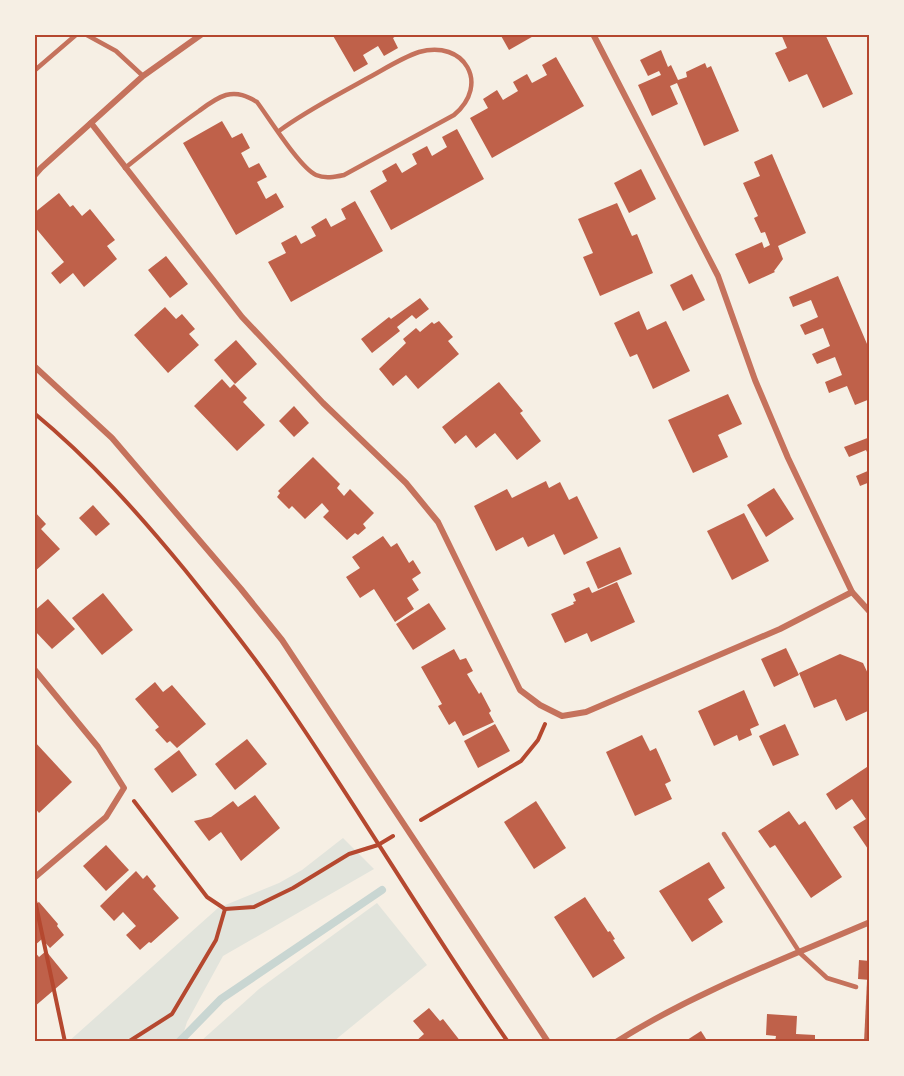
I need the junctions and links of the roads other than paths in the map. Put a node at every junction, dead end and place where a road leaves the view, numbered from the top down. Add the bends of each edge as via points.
1 (77, 34) edge
2 (85, 34) edge
3 (202, 34) edge
4 (593, 34) edge
5 (34, 71) edge
6 (144, 76) junction
7 (91, 123) junction
8 (279, 131) junction
9 (125, 168) junction
10 (34, 176) edge
11 (34, 366) edge
12 (852, 592) junction
13 (870, 612) edge
14 (34, 669) edge
15 (724, 834) dead end
16 (34, 878) edge
17 (870, 922) edge
18 (800, 953) junction
19 (856, 987) dead end
20 (548, 1041) edge
21 (616, 1041) edge

1 - 5 lane
2 - 6 lane via 116,51
3 - 6 street
4 - 12 street via 718,276 788,458
6 - 7 street
7 - 9 street
7 - 10 street
8 - 8 lane via 316,175 344,175 454,115 471,92 472,74 452,52 422,51 317,106
8 - 9 lane via 257,102 248,96 226,95 176,127
9 - 12 street via 242,317 406,483 438,522 520,690 552,711 562,716 586,712 780,629
11 - 20 street via 112,438 282,640
12 - 13 street
14 - 16 street via 98,747 124,788 106,817
15 - 18 lane
17 - 18 street
18 - 19 lane via 827,978
18 - 21 street via 712,991

